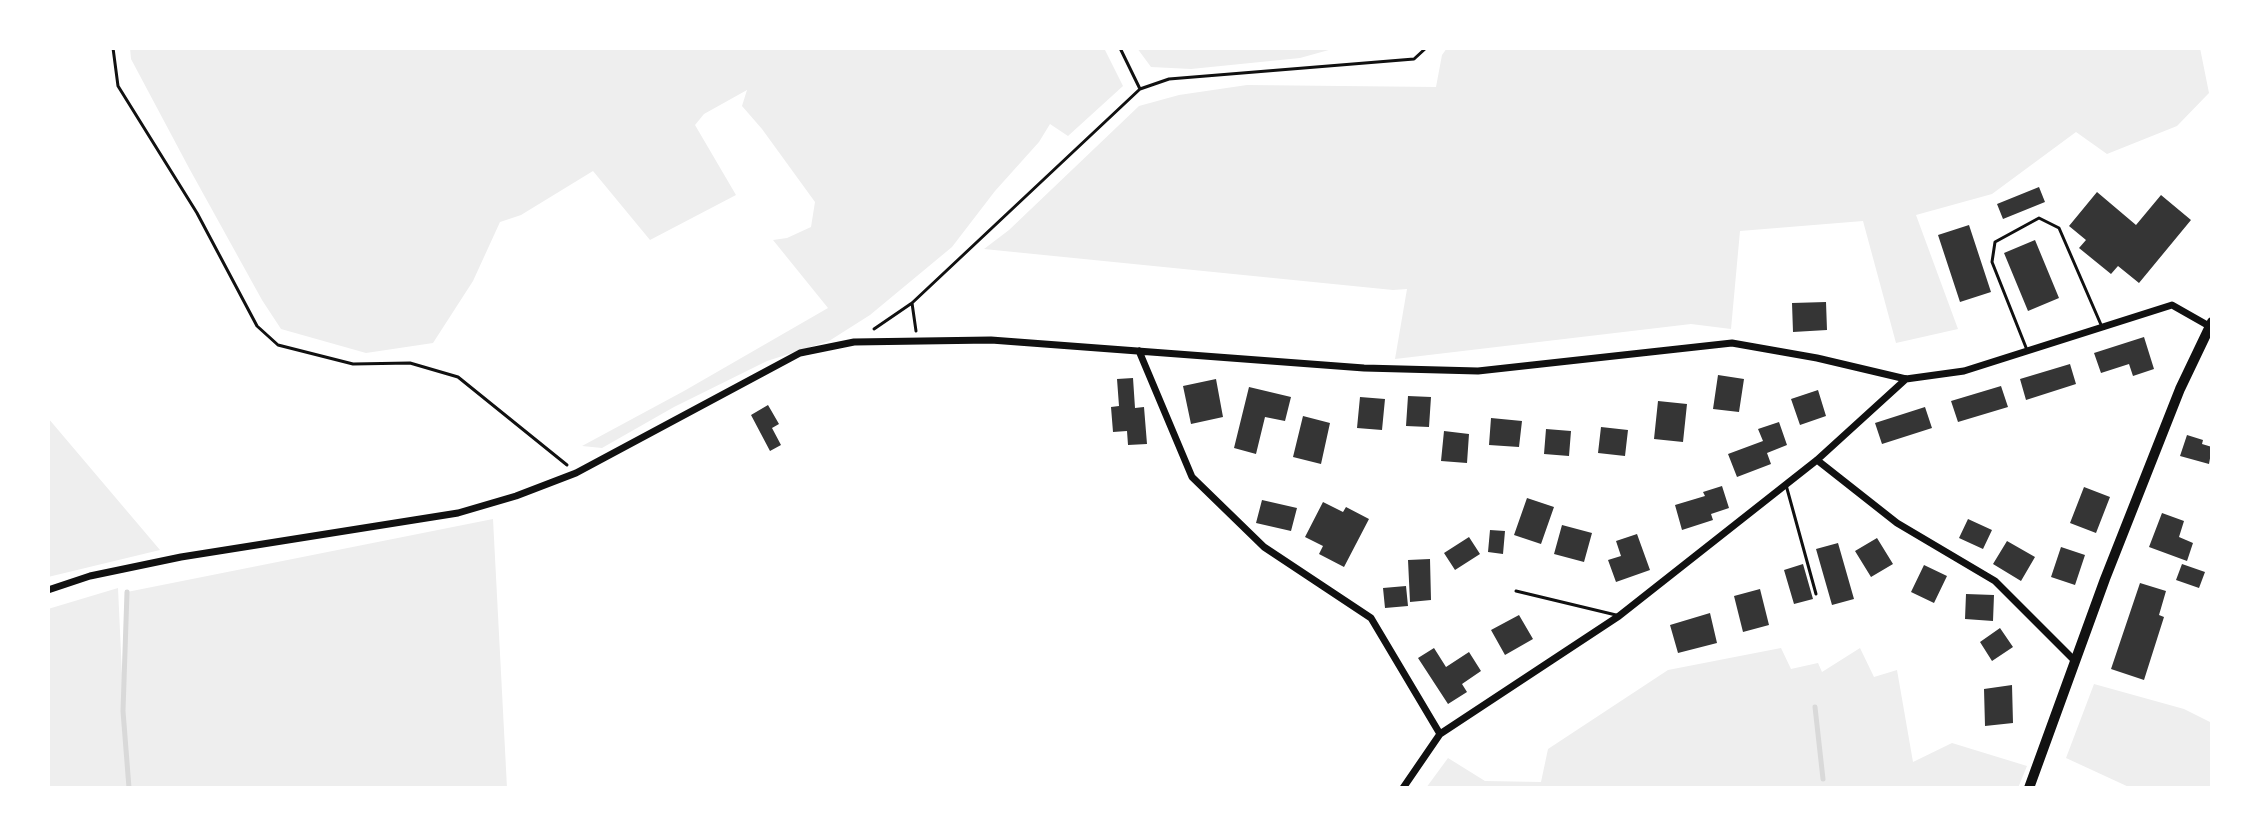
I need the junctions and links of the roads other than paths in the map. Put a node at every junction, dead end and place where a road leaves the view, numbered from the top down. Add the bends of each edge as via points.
1 (2211, 324) edge
2 (2102, 327) junction
3 (2027, 350) junction
4 (1139, 351) junction
5 (1906, 379) junction
6 (1817, 460) junction
7 (1786, 485) junction
8 (48, 590) edge
9 (1516, 591) dead end
10 (1816, 594) dead end
11 (1619, 616) junction
12 (2075, 661) junction
13 (1440, 734) junction
14 (1403, 788) edge
15 (2029, 788) edge

1 - 2 street via 2172,305
1 - 12 main road via 2180,389
2 - 3 street
2 - 3 lane via 2059,228 2039,218 1995,242 1992,262
3 - 5 street via 1964,371
4 - 5 street via 1478,371 1732,343
4 - 8 street via 991,340 854,342 800,353 576,473 516,496 458,513 181,557
4 - 13 street via 1192,477 1264,547 1371,618
5 - 6 street
6 - 7 street
6 - 12 street via 1897,523 1995,581
7 - 10 lane
7 - 11 street
9 - 11 lane
11 - 13 street
12 - 15 main road
13 - 14 street

